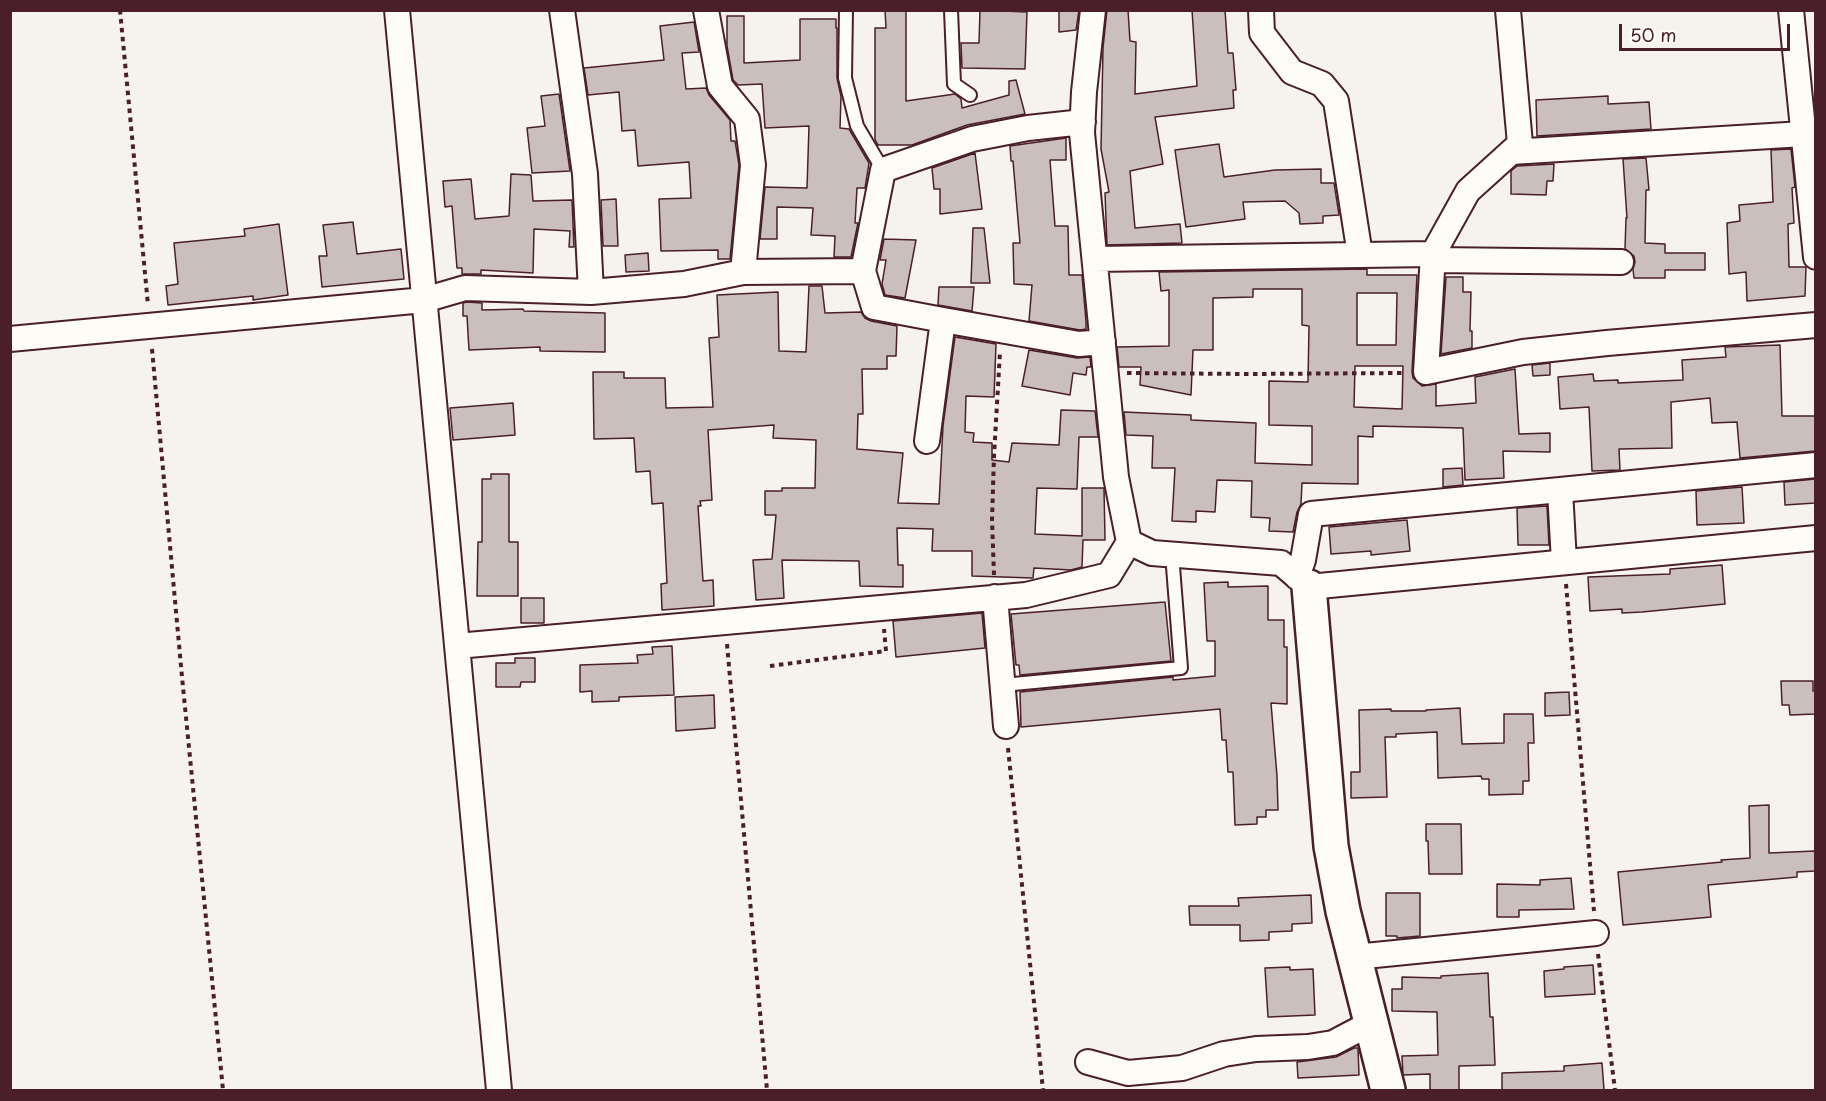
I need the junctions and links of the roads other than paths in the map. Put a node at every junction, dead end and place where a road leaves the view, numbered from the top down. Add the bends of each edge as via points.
1 (397, 10) edge
2 (562, 10) edge
3 (846, 10) edge
4 (951, 10) edge
5 (1093, 10) edge
6 (1261, 10) edge
7 (1508, 10) edge
8 (1791, 10) edge
9 (710, 11) edge
10 (970, 95) dead end
11 (1083, 122) junction
12 (1803, 134) junction
13 (1511, 152) junction
14 (883, 170) junction
15 (1360, 255) junction
16 (1433, 257) junction
17 (1815, 257) edge
18 (1095, 260) junction
19 (1621, 262) dead end
20 (863, 271) junction
21 (743, 272) junction
22 (591, 292) junction
23 (424, 300) junction
24 (943, 321) junction
25 (1815, 326) edge
26 (10, 339) edge
27 (1103, 342) junction
28 (927, 441) dead end
29 (1815, 465) edge
30 (1560, 490) junction
31 (1815, 538) edge
32 (1129, 542) junction
33 (1172, 554) junction
34 (1564, 562) junction
35 (1303, 582) junction
36 (995, 597) junction
37 (457, 646) junction
38 (1003, 685) junction
39 (1006, 726) road end
40 (1596, 933) road end
41 (1355, 957) junction
42 (1371, 1023) junction
43 (1088, 1062) dead end
44 (499, 1090) edge
45 (1388, 1090) edge

1 - 23 street
2 - 22 street via 585,174
3 - 14 lane via 845,78 857,126
4 - 10 lane via 954,84
5 - 11 street
6 - 15 street via 1262,33 1292,72 1322,84 1336,101
7 - 13 street via 1520,144
8 - 12 street
9 - 21 street via 720,86 747,119 753,165
11 - 14 street via 972,139
11 - 18 street
12 - 13 street
12 - 17 street
13 - 16 street via 1468,190
14 - 20 street
15 - 16 street
15 - 18 street
16 - 19 street
16 - 25 street via 1426,372 1523,352
18 - 27 street
20 - 21 street
20 - 24 street via 874,307
21 - 22 street via 684,284
22 - 23 street via 465,288
23 - 26 street
23 - 37 street
24 - 27 street via 1079,344
24 - 28 street
27 - 32 street via 1116,477
29 - 30 street
30 - 34 street
30 - 35 street via 1311,514
31 - 34 street
32 - 33 street via 1152,553
32 - 36 street via 1109,575 1026,595
33 - 35 street via 1281,562
33 - 38 lane via 1181,668
34 - 35 street
35 - 41 street via 1331,846
36 - 37 street
36 - 38 street
37 - 44 street
38 - 39 street
40 - 41 street
41 - 42 street
42 - 43 street via 1333,1043 1224,1054 1182,1068 1128,1073
42 - 45 street

